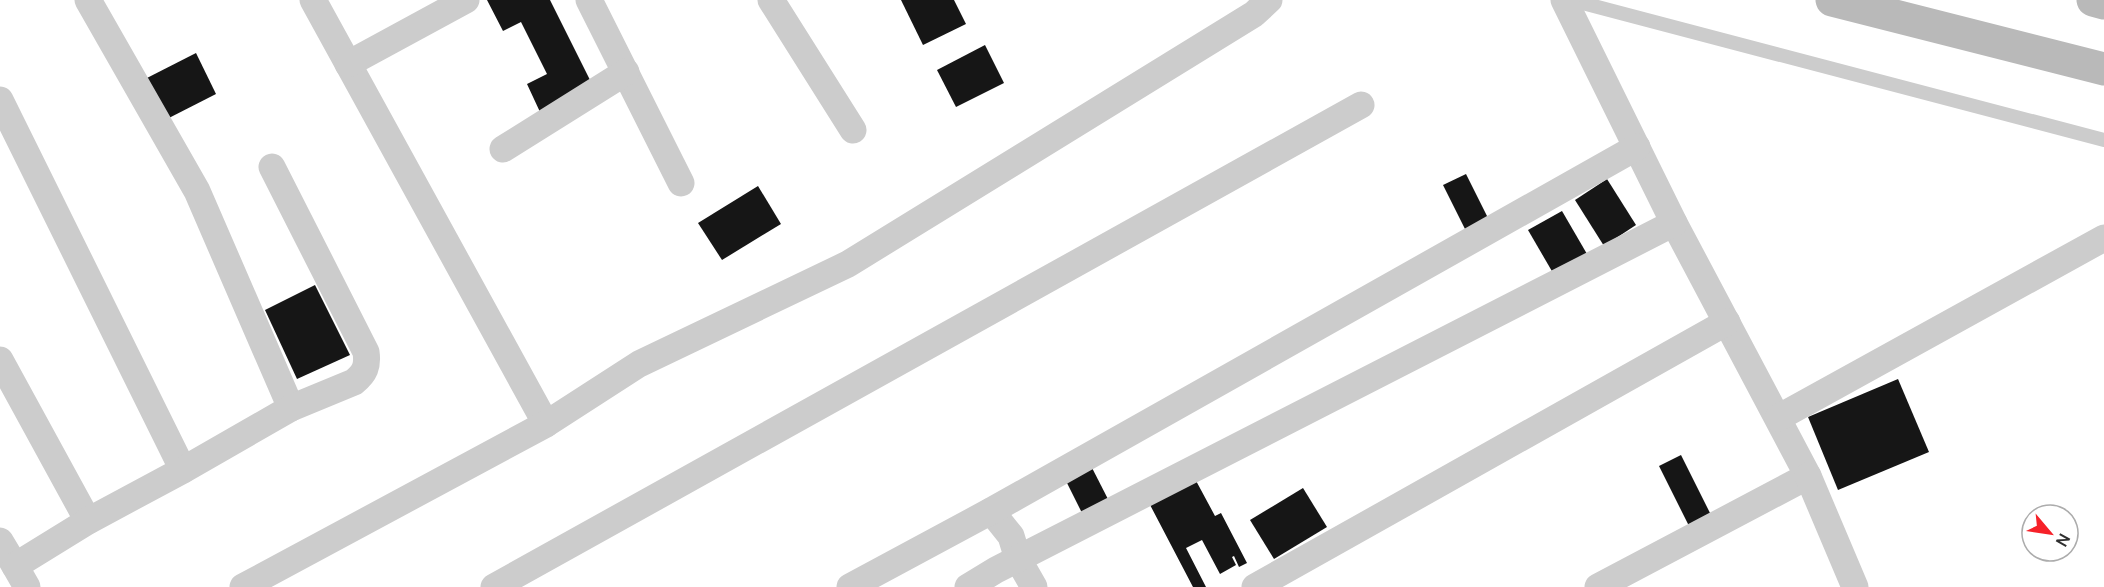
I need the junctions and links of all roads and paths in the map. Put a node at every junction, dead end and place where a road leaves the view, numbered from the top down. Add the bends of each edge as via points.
1 (88, 0) edge
2 (313, 0) edge
3 (466, 0) edge
4 (589, 0) edge
5 (771, 0) edge
6 (1269, 0) edge
7 (1564, 0) edge
8 (1571, 0) edge
9 (1832, 0) edge
10 (2093, 0) edge
11 (2104, 3) edge
12 (348, 64) junction
13 (2104, 69) edge
14 (626, 72) junction
15 (0, 100) edge
16 (1361, 105) dead end
17 (854, 130) dead end
18 (2104, 140) edge
19 (1637, 147) junction
20 (503, 149) dead end
21 (272, 167) dead end
22 (681, 183) dead end
23 (1674, 223) junction
24 (2104, 238) edge
25 (1727, 322) junction
26 (0, 360) edge
27 (291, 408) junction
28 (1778, 418) junction
29 (546, 424) junction
30 (183, 470) junction
31 (1808, 476) junction
32 (991, 511) junction
33 (88, 521) junction
34 (0, 541) edge
35 (1018, 559) junction
36 (21, 576) edge
37 (243, 587) edge
38 (494, 587) edge
39 (850, 587) edge
40 (968, 587) edge
41 (1034, 587) edge
42 (1255, 587) edge
43 (1598, 587) edge
44 (1855, 587) edge

1 - 27 street via 197,191
2 - 12 street
3 - 12 street
4 - 14 street
5 - 17 street
6 - 29 street via 1254,14 848,264 639,364
7 - 19 street
8 - 18 lane
9 - 13 main road
10 - 11 main road
12 - 29 street
14 - 20 street
14 - 22 street
15 - 30 street
16 - 38 street
19 - 23 street
19 - 32 street
21 - 27 street via 366,352 367,364 354,382
23 - 25 street
23 - 35 street
24 - 28 street
25 - 28 street
25 - 42 street
26 - 33 street
27 - 30 street
28 - 31 street
29 - 37 street
30 - 33 street
31 - 43 street
31 - 44 street
32 - 35 street via 1011,536
32 - 39 street
33 - 36 street
34 - 36 street
35 - 40 street
35 - 41 street

